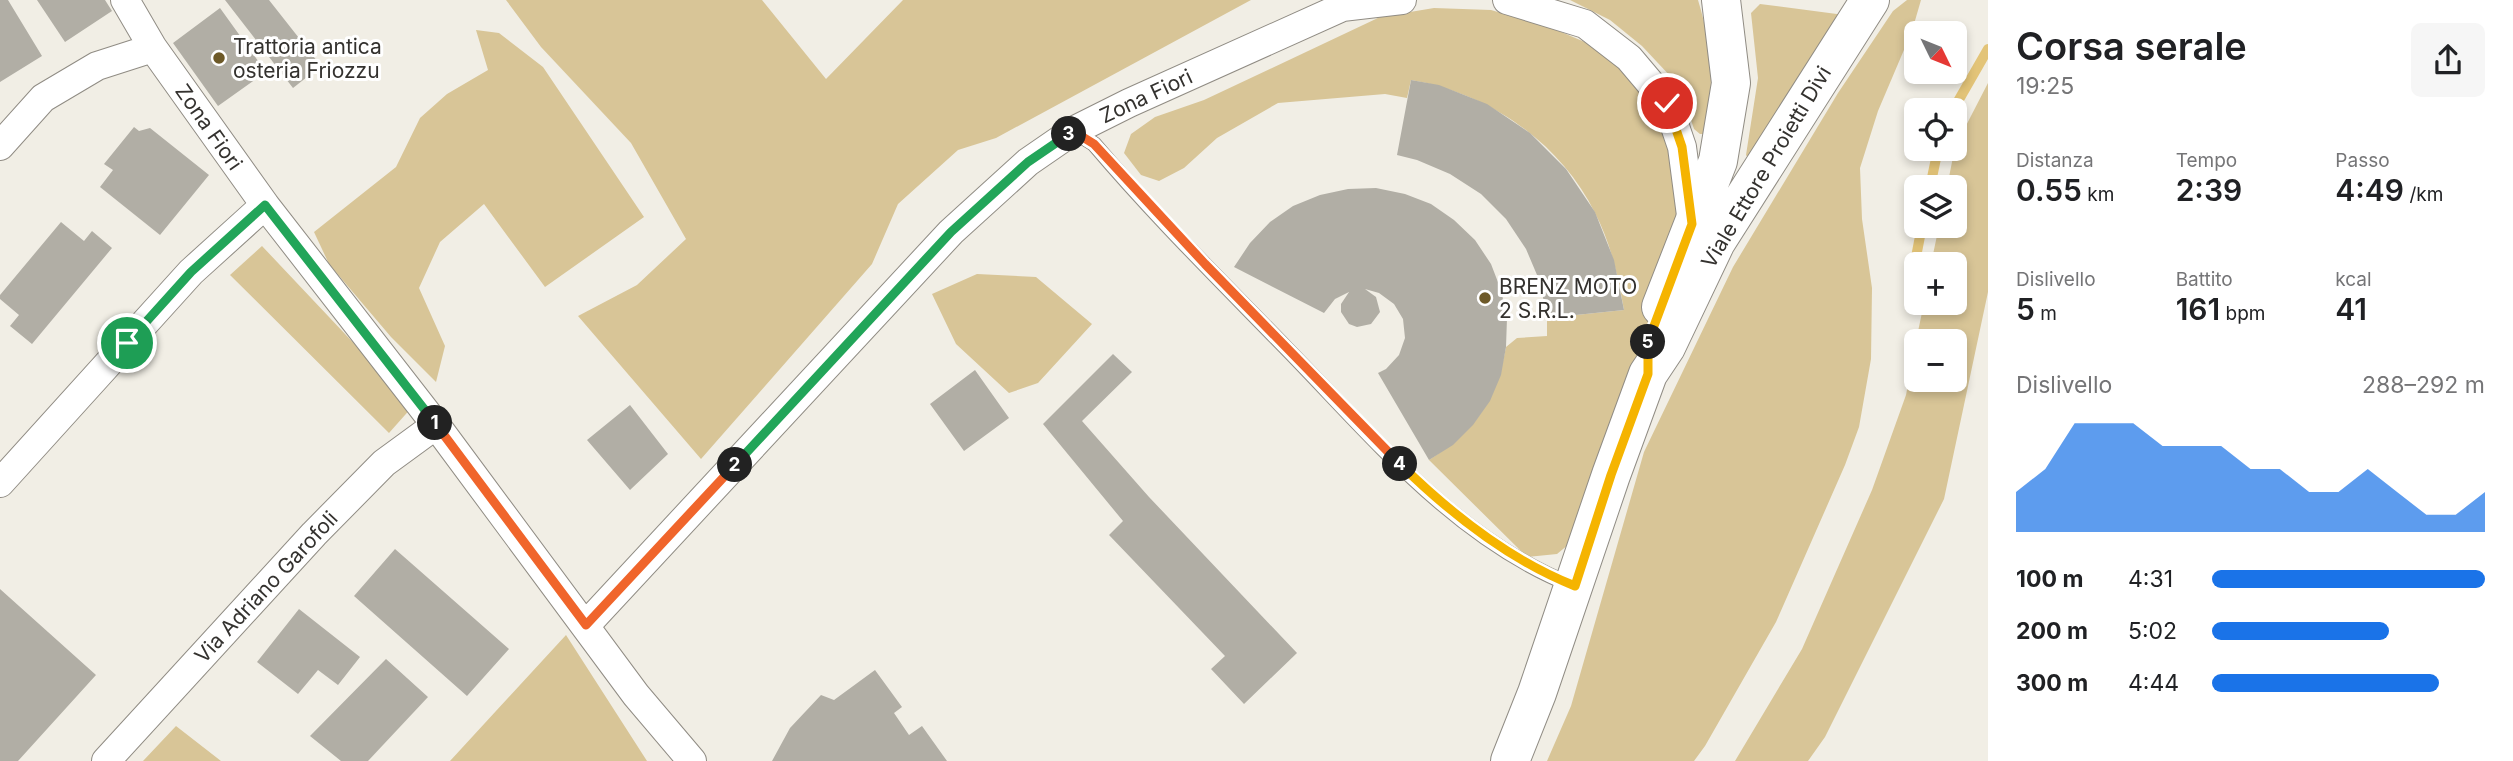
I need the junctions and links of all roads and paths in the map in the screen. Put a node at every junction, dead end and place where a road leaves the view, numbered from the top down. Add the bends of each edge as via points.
1 (124, 0) edge
2 (1402, 0) edge
3 (1507, 0) edge
4 (1721, 0) edge
5 (1870, 0) edge
6 (1349, 4) edge
7 (153, 48) junction
8 (1073, 131) junction
9 (0, 146) edge
10 (265, 205) junction
11 (1692, 224) junction
12 (1648, 374) junction
13 (436, 425) junction
14 (0, 483) edge
15 (1575, 586) junction
16 (586, 625) junction
17 (106, 761) edge
18 (692, 761) edge
19 (1510, 761) edge

1 - 7 street, Zona Fiori
2 - 6 street, Zona Fiori
3 - 11 street via 1585,24 1629,58 1667,103 1682,147
4 - 11 main road, Viale Ettore Proietti Divi via 1731,83 1718,161
5 - 12 main road, Viale Ettore Proietti Divi via 1716,242 1666,347
6 - 8 street, Zona Fiori
7 - 9 street via 97,65 43,98
7 - 10 street, Zona Fiori
8 - 15 lane via 1094,144 1434,498 1498,545
8 - 16 street, Zona Fiori via 1028,162 951,232
10 - 13 street, Zona Fiori
10 - 14 street via 191,272
11 - 12 main road, Viale Ettore Proietti Divi via 1647,345
12 - 15 main road, Viale Ettore Proietti Divi
13 - 16 street, Zona Fiori
13 - 17 street, Via Adriano Garofoli via 384,463 323,525
15 - 19 main road, Viale Ettore Proietti Divi
16 - 18 street via 636,695

